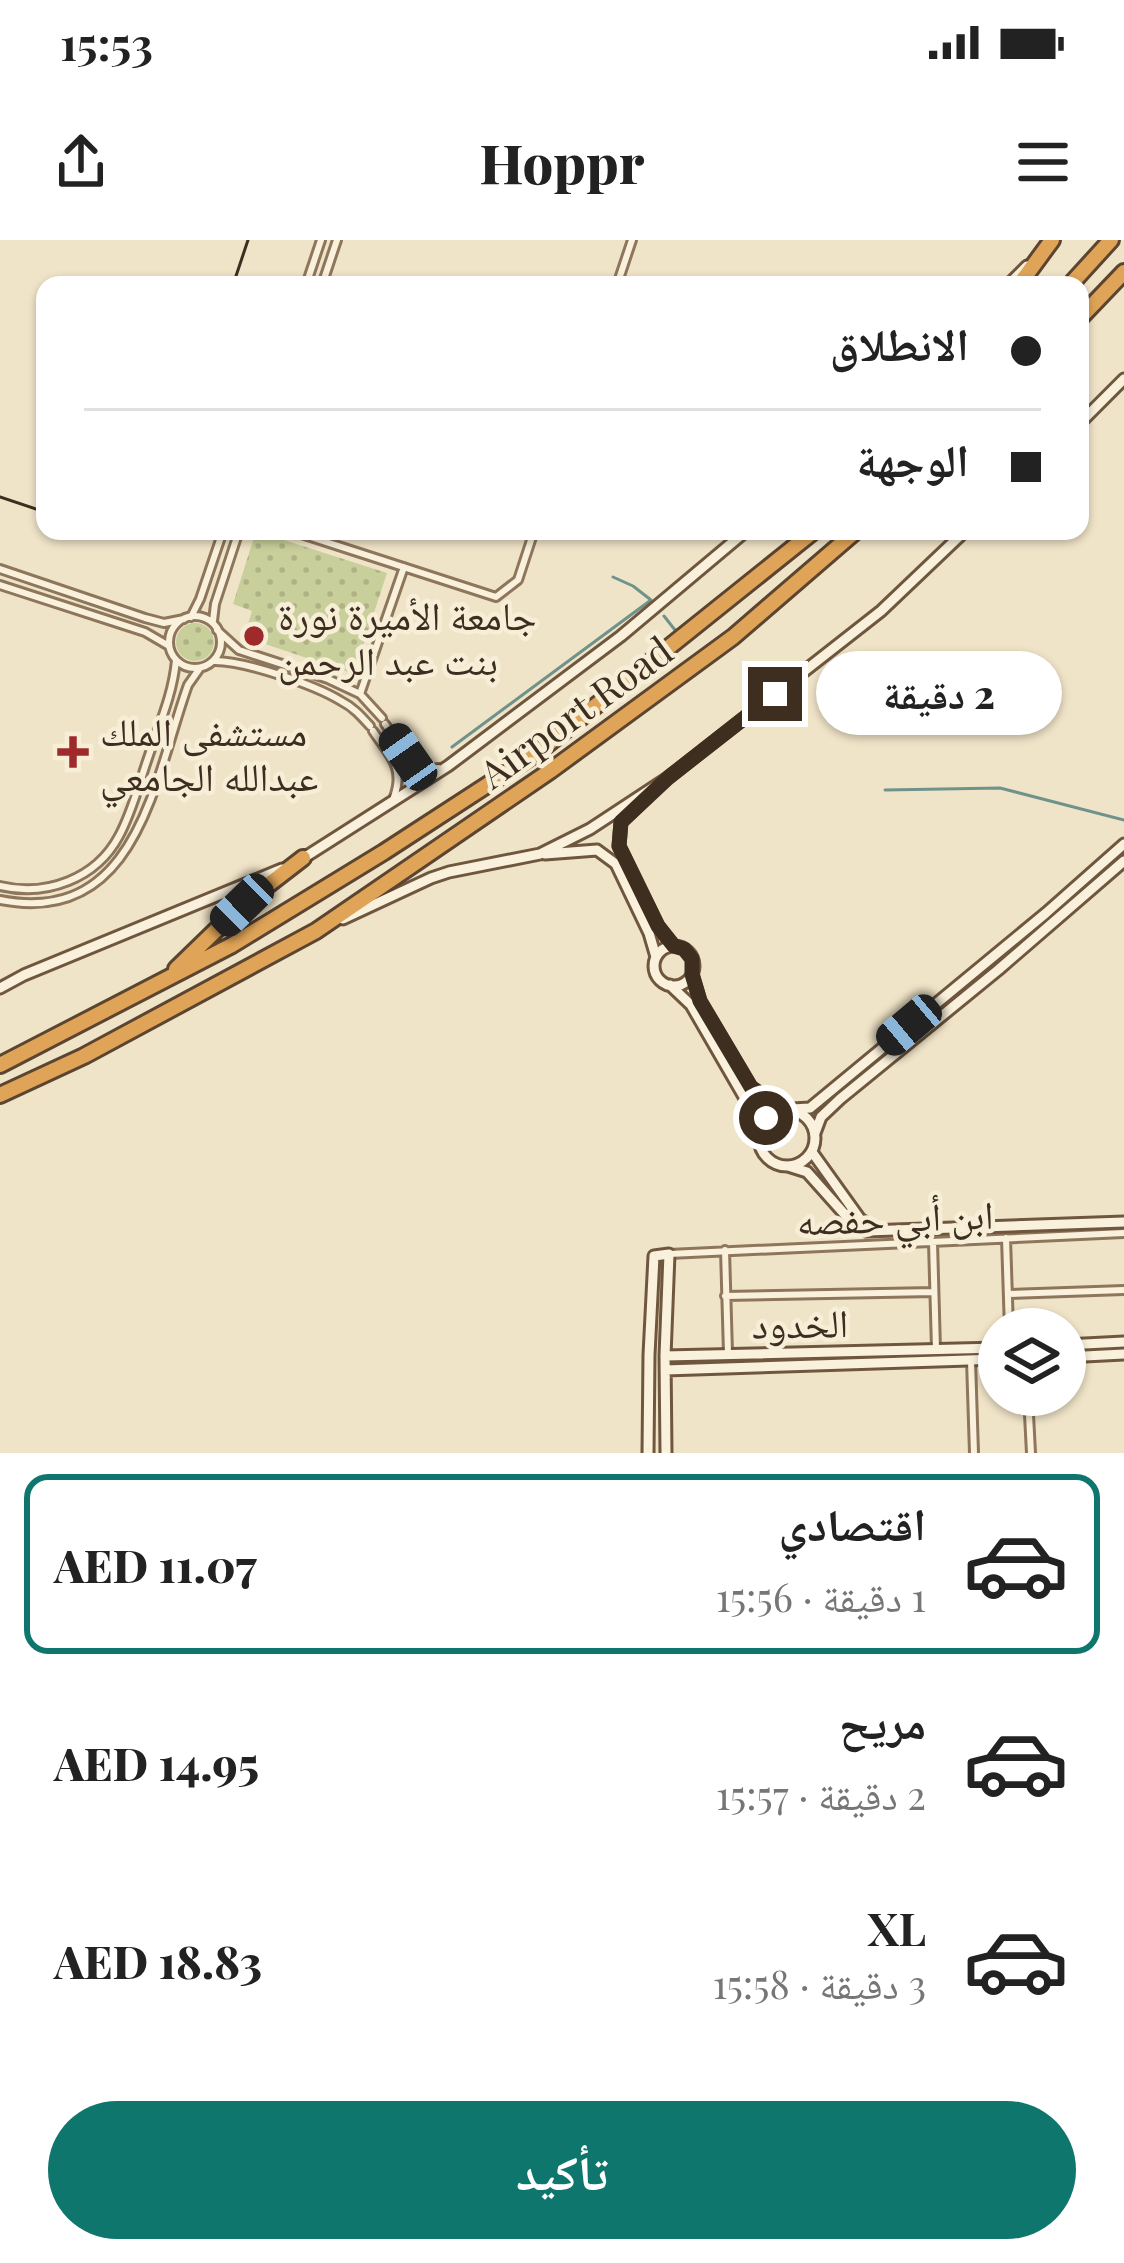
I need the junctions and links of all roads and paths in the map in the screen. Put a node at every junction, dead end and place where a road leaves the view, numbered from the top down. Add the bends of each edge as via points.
1 (321, 240) edge
2 (337, 240) edge
3 (632, 240) edge
4 (1052, 240) edge
5 (1111, 240) edge
6 (1124, 272) edge
7 (309, 276) edge
8 (325, 276) edge
9 (620, 276) edge
10 (1017, 276) edge
11 (1026, 276) edge
12 (1078, 276) edge
13 (1089, 309) edge
14 (1124, 380) edge
15 (1089, 414) edge
16 (220, 540) edge
17 (236, 540) edge
18 (320, 540) edge
19 (531, 540) edge
20 (735, 540) edge
21 (800, 540) edge
22 (846, 540) edge
23 (955, 540) edge
24 (404, 567) junction
25 (0, 569) edge
26 (0, 585) edge
27 (187, 618) junction
28 (216, 627) junction
29 (169, 646) junction
30 (176, 660) junction
31 (213, 661) junction
32 (200, 668) junction
33 (360, 694) junction
34 (538, 752) junction
35 (448, 766) junction
36 (550, 771) junction
37 (669, 777) junction
38 (393, 802) junction
39 (1124, 844) edge
40 (540, 854) junction
41 (303, 858) junction
42 (1124, 862) edge
43 (0, 886) edge
44 (0, 900) edge
45 (316, 931) junction
46 (674, 946) junction
47 (656, 957) junction
48 (692, 974) junction
49 (165, 979) junction
50 (670, 985) junction
51 (0, 988) edge
52 (0, 1065) edge
53 (0, 1095) edge
54 (787, 1109) junction
55 (815, 1133) junction
56 (758, 1135) junction
57 (812, 1152) junction
58 (788, 1166) junction
59 (1124, 1222) edge
60 (880, 1231) junction
61 (1124, 1233) edge
62 (1006, 1238) junction
63 (933, 1242) junction
64 (724, 1250) junction
65 (669, 1254) junction
66 (1124, 1290) edge
67 (934, 1292) junction
68 (1008, 1294) junction
69 (725, 1296) junction
70 (1008, 1308) edge
71 (1124, 1342) edge
72 (1086, 1344) edge
73 (936, 1348) junction
74 (978, 1348) edge
75 (728, 1353) junction
76 (1124, 1354) edge
77 (665, 1356) junction
78 (1086, 1356) edge
79 (970, 1360) junction
80 (978, 1360) edge
81 (665, 1370) junction
82 (1029, 1416) edge
83 (648, 1453) edge
84 (666, 1453) edge
85 (974, 1453) edge
86 (1031, 1453) edge

1 - 7 street
2 - 8 street
3 - 9 street
4 - 10 street
4 - 11 highway
5 - 12 highway
6 - 13 highway
14 - 15 street
16 - 27 street
17 - 28 street via 212,616
18 - 24 street
19 - 24 street via 518,580 496,597
20 - 35 street
21 - 34 highway, Airport Road
22 - 36 highway, Airport Road via 733,637
23 - 37 street via 881,610
24 - 33 street
25 - 27 street via 164,623
26 - 29 street
27 - 28 street
27 - 29 street via 172,630
28 - 31 street
28 - 33 street via 239,650
29 - 30 street
30 - 32 street
30 - 43 street via 113,846 55,886
31 - 32 street
31 - 38 street via 231,660 356,710 398,769
32 - 44 street via 139,828 115,867 49,902
33 - 35 street via 419,767
34 - 36 highway
34 - 49 highway, Airport Road
35 - 38 street
36 - 45 highway, Airport Road
37 - 40 street
37 - 46 street via 621,822 619,846
38 - 41 street
39 - 54 street via 810,1108
40 - 45 street via 448,872
40 - 47 street via 597,850 616,864
41 - 49 highway
41 - 51 street
42 - 55 street via 840,1099
45 - 53 highway, Airport Road
46 - 47 street
46 - 48 street via 689,953
47 - 50 street via 654,970
48 - 50 street
48 - 54 street via 751,1087
49 - 52 highway, Airport Road
50 - 56 street via 691,1006 754,1114
54 - 55 street via 807,1117
54 - 56 street via 766,1118
55 - 57 street
56 - 58 street via 763,1154
57 - 58 street
57 - 60 street via 860,1220
58 - 60 street via 807,1172 856,1227
59 - 60 street
61 - 62 street, ابن أبي حفصه
62 - 63 street, ابن أبي حفصه
62 - 68 street
63 - 64 street, ابن أبي حفصه
63 - 67 street
64 - 65 street, ابن أبي حفصه
64 - 69 street
65 - 77 street
65 - 83 street via 654,1256
66 - 68 street
67 - 69 street, الخدود
67 - 73 street
68 - 70 street
69 - 75 street
71 - 72 street
73 - 74 street, الخدود
73 - 75 street, الخدود
75 - 77 street, الخدود
76 - 78 street
77 - 81 street
79 - 80 street, الخدود
79 - 81 street, الخدود
79 - 85 street
81 - 84 street
82 - 86 street

